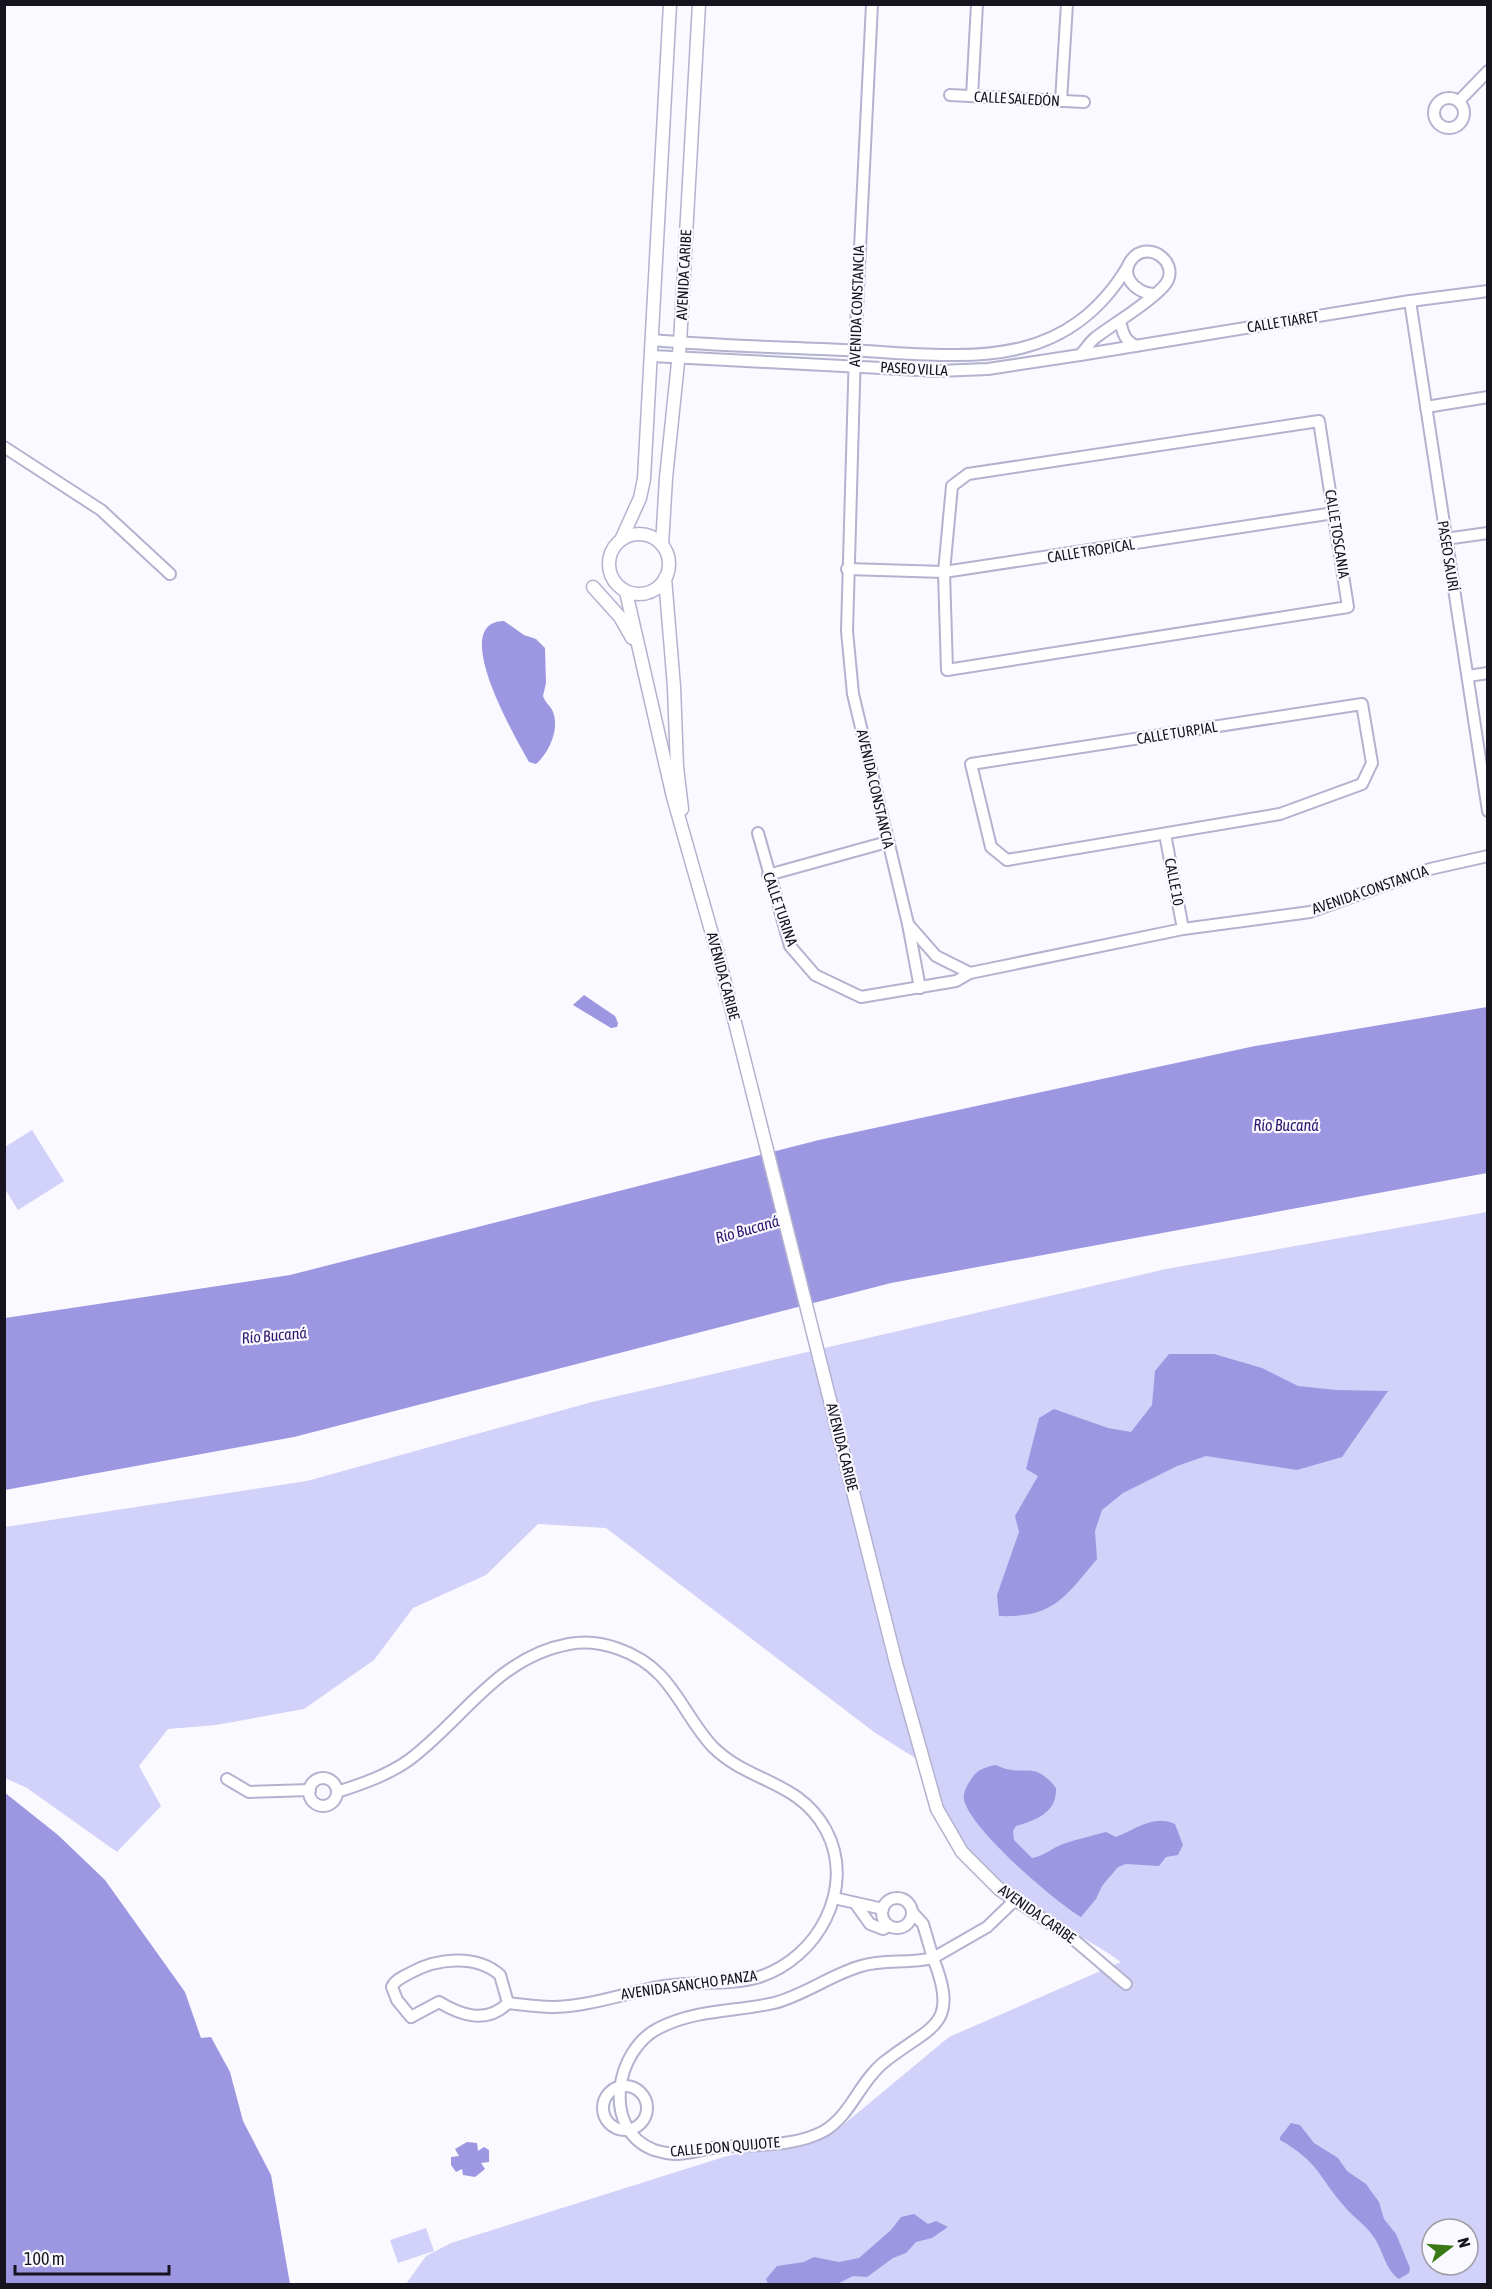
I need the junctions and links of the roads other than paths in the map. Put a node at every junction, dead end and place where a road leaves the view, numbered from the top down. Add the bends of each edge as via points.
1 (670, 4) edge
2 (699, 4) edge
3 (872, 4) edge
4 (977, 4) edge
5 (1067, 4) edge
6 (1488, 71) edge
7 (950, 95) dead end
8 (972, 96) junction
9 (1061, 101) junction
10 (1459, 101) dead end
11 (1083, 102) dead end
12 (1128, 266) junction
13 (1488, 291) edge
14 (1153, 294) junction
15 (1410, 301) junction
16 (1120, 321) junction
17 (653, 340) junction
18 (680, 343) junction
19 (1136, 346) junction
20 (855, 350) junction
21 (1080, 355) junction
22 (652, 356) junction
23 (679, 358) junction
24 (855, 366) junction
25 (1488, 397) edge
26 (1426, 407) junction
27 (4, 447) edge
28 (1334, 513) junction
29 (1488, 533) edge
30 (1445, 539) junction
31 (621, 540) junction
32 (662, 545) junction
33 (847, 569) junction
34 (944, 572) junction
35 (170, 574) dead end
36 (665, 578) junction
37 (593, 587) dead end
38 (627, 592) junction
39 (637, 646) junction
40 (1488, 673) edge
41 (1468, 676) junction
42 (1488, 812) edge
43 (683, 831) junction
44 (758, 833) dead end
45 (1165, 834) junction
46 (887, 842) junction
47 (1488, 856) edge
48 (768, 874) junction
49 (908, 924) junction
50 (1183, 929) junction
51 (970, 973) junction
52 (920, 988) junction
53 (227, 1779) dead end
54 (310, 1790) junction
55 (337, 1792) junction
56 (834, 1898) junction
57 (1015, 1900) junction
58 (854, 1902) junction
59 (883, 1909) junction
60 (912, 1912) junction
61 (889, 1926) junction
62 (933, 1958) junction
63 (1126, 1984) dead end
64 (508, 2003) junction
65 (620, 2086) junction
66 (631, 2130) junction

1 - 17 street, AVENIDA CARIBE
2 - 18 street, AVENIDA CARIBE
3 - 20 street, AVENIDA CONSTANCIA
4 - 8 street
5 - 9 street
6 - 10 street
7 - 8 street, CALLE SALEDÓN
8 - 9 street, CALLE SALEDÓN
9 - 11 street, CALLE SALEDÓN
12 - 14 street via 1133,287
12 - 14 street, PASEO VILLA via 1144,252 1155,252 1164,258 1169,279 1163,289
12 - 20 street, PASEO VILLA via 1112,293 1089,315 1061,334 1034,345 970,356
13 - 15 street, CALLE TIARET
14 - 16 street, PASEO VILLA
15 - 19 street, CALLE TIARET
15 - 26 street, PASEO SAURÍ
16 - 19 street via 1123,335
16 - 21 street, PASEO VILLA via 1094,339
17 - 18 street, PASEO VILLA
17 - 22 street, AVENIDA CARIBE
18 - 20 street, PASEO VILLA
18 - 23 street, AVENIDA CARIBE
19 - 21 street, CALLE TIARET
20 - 24 street, AVENIDA CONSTANCIA
21 - 24 street, PASEO VILLA via 988,369 938,371
22 - 23 street, PASEO VILLA
22 - 31 street, AVENIDA CARIBE via 644,478 640,498
23 - 24 street, PASEO VILLA
23 - 32 street, AVENIDA CARIBE
24 - 33 street, AVENIDA CONSTANCIA
25 - 26 street
26 - 30 street, PASEO SAURÍ
27 - 35 street via 101,510
28 - 34 street, CALLE TROPICAL
28 - 34 street, CALLE TOSCANIA via 1319,421 1027,464 968,474 952,486
28 - 34 street, CALLE TOSCANIA via 1348,607 947,670
29 - 30 street
30 - 41 street, PASEO SAURÍ
31 - 32 street via 647,535
31 - 38 street via 612,551 610,570 613,579
32 - 36 street via 669,561
33 - 34 street, CALLE TROPICAL
33 - 46 street, AVENIDA CONSTANCIA via 853,694
36 - 38 street via 645,593
36 - 43 street, AVENIDA CARIBE
37 - 39 street via 620,617
38 - 39 street, AVENIDA CARIBE
39 - 43 street, AVENIDA CARIBE
40 - 41 street
41 - 42 street, PASEO SAURÍ
43 - 57 street, AVENIDA CARIBE via 937,1809 962,1852
44 - 48 street, CALLE TURINA
45 - 45 street, CALLE TURPIAL via 1007,860 991,847 971,764 1362,704 1372,763 1362,784 1280,814
45 - 50 street, CALLE 10
46 - 48 street
46 - 49 street, AVENIDA CONSTANCIA
47 - 50 street, AVENIDA CONSTANCIA via 1430,869 1310,912
48 - 52 street, CALLE TURINA via 790,945 814,975 861,997
49 - 51 street via 936,956
49 - 52 street, AVENIDA CONSTANCIA
50 - 51 street, AVENIDA CONSTANCIA
51 - 52 street, AVENIDA CONSTANCIA via 956,981
53 - 54 street via 249,1792
54 - 55 street via 317,1779 326,1778 334,1783
54 - 55 street via 314,1802 322,1805 334,1800
55 - 56 street, AVENIDA SANCHO PANZA via 408,1761 453,1722 488,1684 513,1666 567,1644 601,1644 635,1657 660,1675 700,1734 717,1751 744,1769 784,1787 809,1806 832,1846
56 - 58 street
56 - 64 street, AVENIDA SANCHO PANZA via 820,1930 802,1954 755,1978 673,1984 555,2007
57 - 62 street, CALLE DON QUIJOTE via 987,1928
57 - 63 street, AVENIDA CARIBE via 1072,1938
58 - 59 street
58 - 61 street via 874,1927
59 - 60 street via 888,1901 898,1898 908,1902
59 - 61 street
60 - 61 street via 906,1925
60 - 62 street, CALLE DON QUIJOTE via 923,1924
62 - 65 street, CALLE DON QUIJOTE via 864,1965 786,1999 673,2021 652,2031 638,2044 629,2056
62 - 66 street, CALLE DON QUIJOTE via 942,1982 942,2015 928,2032 879,2066 843,2115 824,2130 797,2140 676,2154 653,2149
64 - 64 street, AVENIDA SANCHO PANZA via 500,1975 484,1966 460,1961 434,1961 402,1977 392,1987 411,2017 439,2002 472,2016 496,2013
65 - 66 street, CALLE DON QUIJOTE via 621,2109
65 - 66 street via 637,2089 648,2107 643,2121
65 - 66 street via 606,2097 603,2111 610,2124

